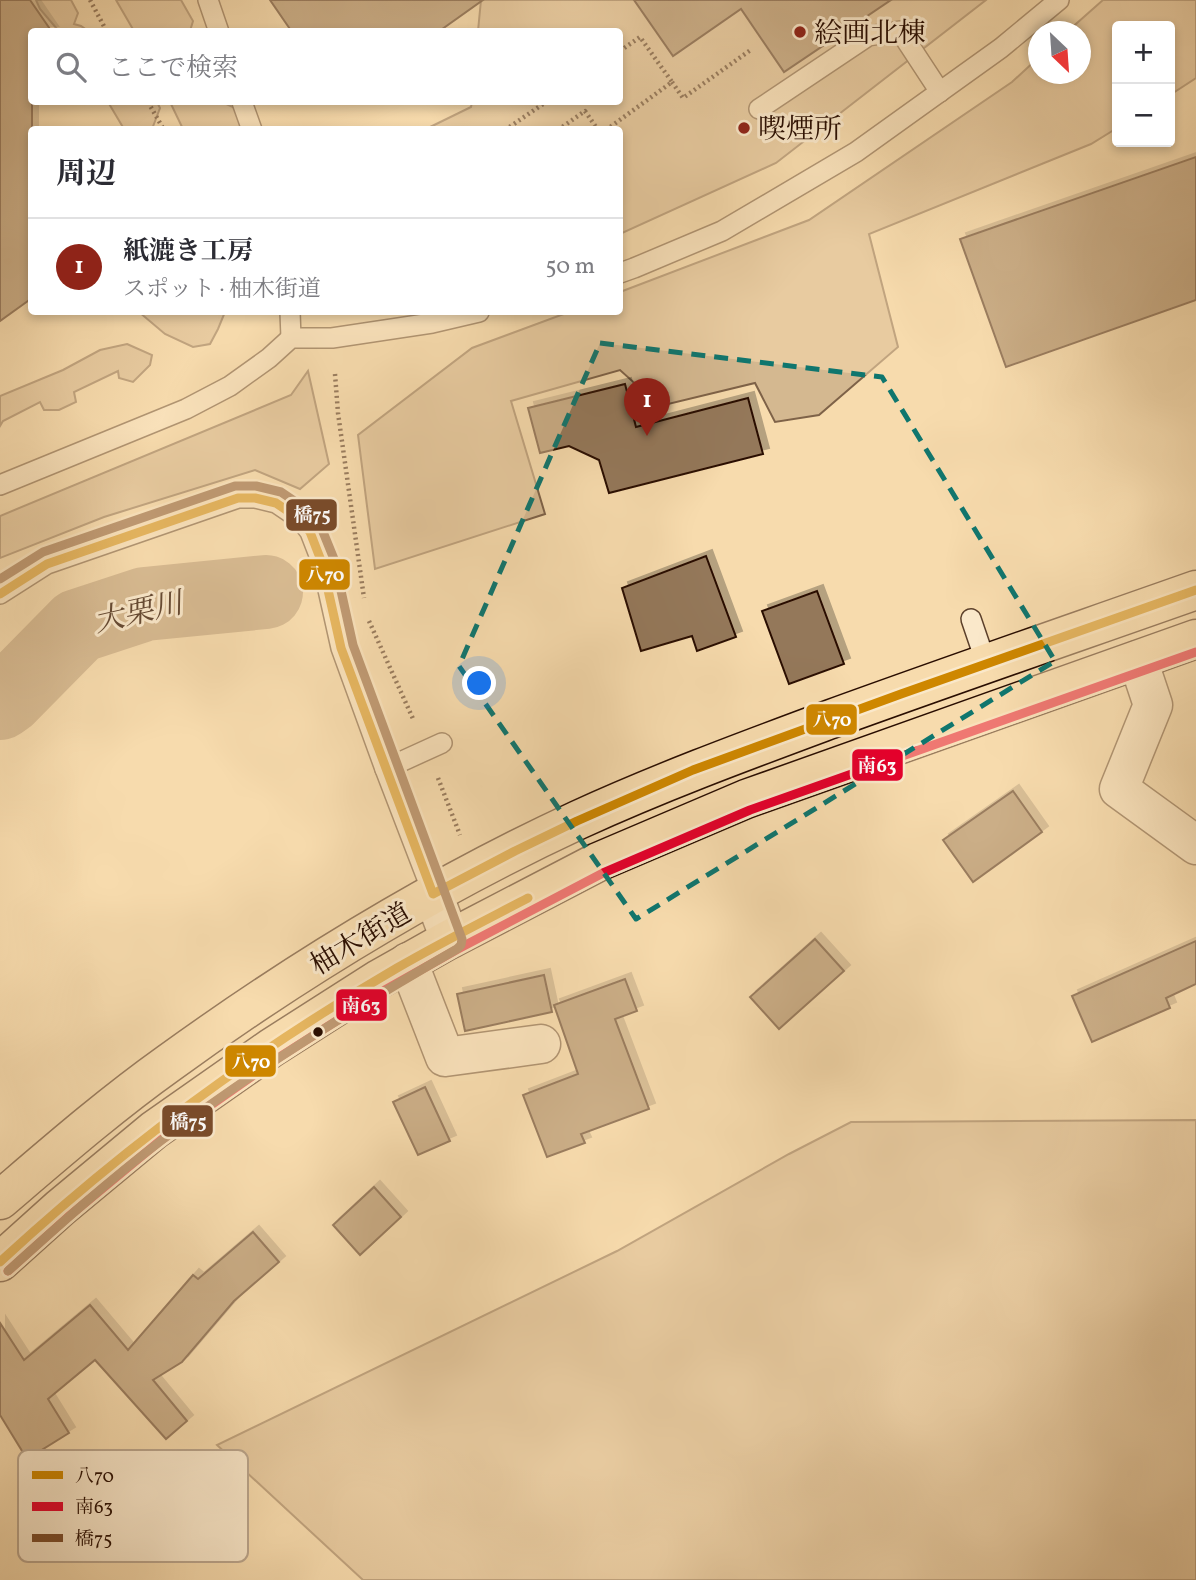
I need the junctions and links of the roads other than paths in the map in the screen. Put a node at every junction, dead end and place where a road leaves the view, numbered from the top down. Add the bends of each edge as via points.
1 (208, 0) edge
2 (1059, 0) edge
3 (218, 28) edge
4 (940, 92) junction
5 (244, 105) edge
6 (759, 109) dead end
7 (251, 126) edge
8 (623, 271) edge
9 (290, 315) edge
10 (466, 315) edge
11 (291, 338) junction
12 (0, 485) edge
13 (1196, 590) edge
14 (0, 594) edge
15 (971, 618) dead end
16 (1196, 639) edge
17 (1138, 660) junction
18 (986, 663) junction
19 (434, 746) road end
20 (385, 769) junction
21 (1196, 845) edge
22 (433, 894) junction
23 (450, 939) junction
24 (408, 962) junction
25 (541, 1044) dead end
26 (0, 1200) edge
27 (0, 1262) edge

1 - 3 lane
2 - 4 lane
4 - 6 lane via 900,31 868,36
4 - 8 lane via 856,152 722,231
5 - 7 lane
9 - 11 lane
10 - 11 lane via 332,338
11 - 12 lane via 230,386 186,409
13 - 18 main road, 柚木街道
14 - 20 lane via 47,564 238,498 276,503 310,532 341,648
15 - 18 lane
16 - 17 main road, 柚木街道
17 - 21 street via 1153,705 1119,789
17 - 23 main road, 柚木街道 via 746,799 598,862
18 - 22 main road, 柚木街道 via 693,770 577,821
19 - 20 lane
20 - 22 lane
22 - 23 street
22 - 26 main road, 柚木街道 via 167,1064
23 - 24 main road, 柚木街道
24 - 25 street via 445,1057
24 - 27 main road, 柚木街道 via 271,1048 154,1130

